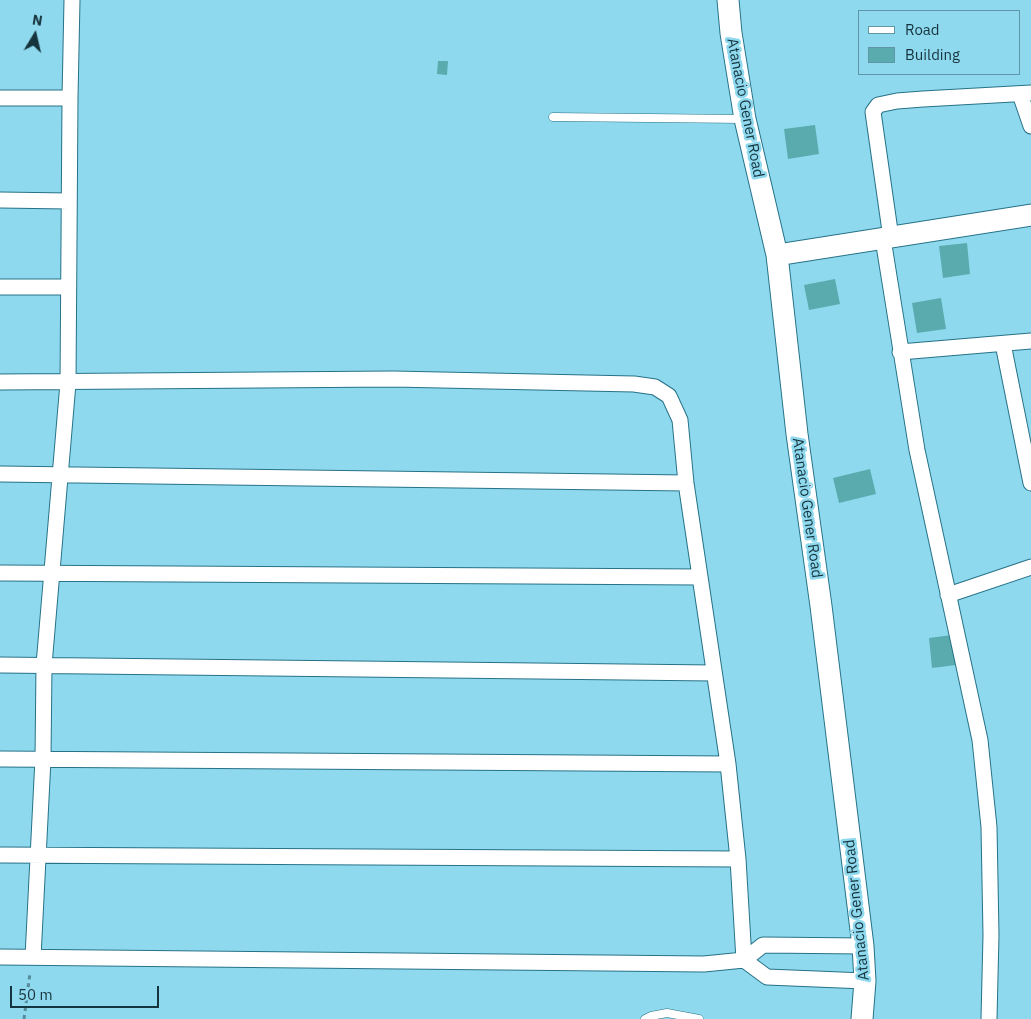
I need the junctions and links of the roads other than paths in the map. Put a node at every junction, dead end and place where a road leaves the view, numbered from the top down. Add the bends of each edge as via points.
1 (72, 0) edge
2 (728, 0) edge
3 (1025, 93) edge
4 (0, 98) edge
5 (70, 98) junction
6 (553, 117) dead end
7 (745, 119) junction
8 (1031, 126) edge
9 (0, 200) edge
10 (69, 201) junction
11 (1031, 215) edge
12 (887, 239) junction
13 (777, 255) junction
14 (0, 287) edge
15 (68, 287) junction
16 (1031, 341) edge
17 (1003, 344) junction
18 (900, 352) junction
19 (0, 382) edge
20 (68, 383) junction
21 (0, 474) edge
22 (60, 475) junction
23 (686, 483) junction
24 (1031, 483) edge
25 (1031, 567) edge
26 (0, 573) edge
27 (52, 574) junction
28 (700, 577) junction
29 (948, 595) junction
30 (0, 665) edge
31 (44, 665) junction
32 (714, 673) junction
33 (0, 759) edge
34 (43, 760) junction
35 (728, 764) junction
36 (0, 855) edge
37 (39, 856) junction
38 (738, 859) junction
39 (864, 946) junction
40 (0, 957) edge
41 (32, 957) junction
42 (744, 960) junction
43 (865, 981) junction
44 (644, 1019) edge
45 (699, 1019) edge
46 (862, 1019) edge
47 (989, 1019) edge

1 - 5 street
2 - 7 main road, Atanacio Gener Road
3 - 8 street
3 - 12 street via 923,98 878,106 873,112
4 - 5 street
5 - 10 street
6 - 7 lane
7 - 13 main road, Atanacio Gener Road
9 - 10 street
10 - 15 street
11 - 12 main road
12 - 13 main road
12 - 18 street
13 - 39 main road, Atanacio Gener Road via 797,434
14 - 15 street
15 - 20 street
16 - 17 street
17 - 18 street
17 - 24 street
18 - 29 street via 916,450
19 - 20 street
20 - 22 street
20 - 23 street via 393,379 634,384 655,388 669,396 680,420
21 - 22 street
22 - 23 street
22 - 27 street
23 - 28 street
25 - 29 street
26 - 27 street
27 - 28 street
27 - 31 street
28 - 32 street
29 - 47 street via 980,740 990,827
30 - 31 street
31 - 32 street
31 - 34 street
32 - 35 street
33 - 34 street
34 - 35 street
34 - 37 street
35 - 38 street
36 - 37 street
37 - 38 street
37 - 41 street
38 - 42 street
39 - 42 street via 763,945
39 - 43 main road, Atanacio Gener Road
40 - 41 street
41 - 42 street via 694,964
42 - 43 street via 767,977
43 - 46 main road, Atanacio Gener Road
44 - 45 lane via 667,1013

